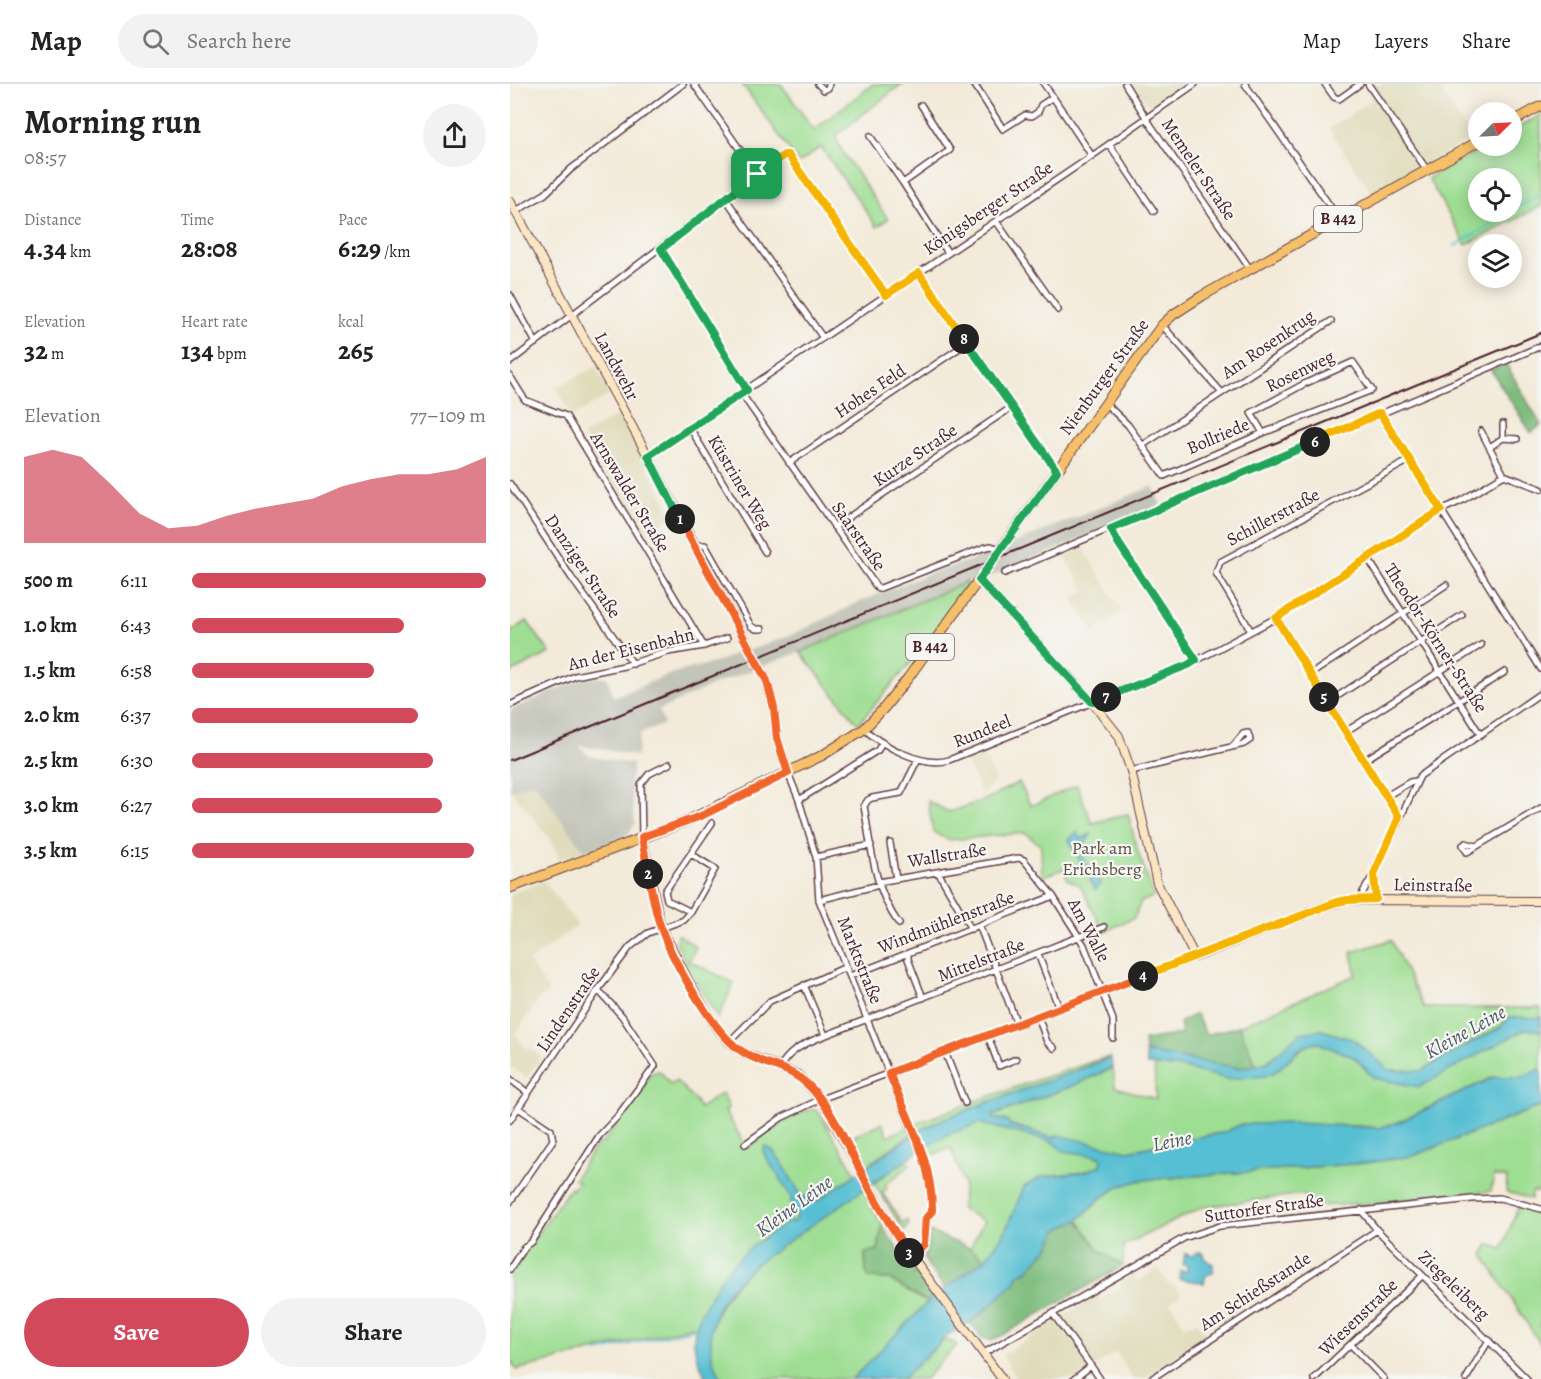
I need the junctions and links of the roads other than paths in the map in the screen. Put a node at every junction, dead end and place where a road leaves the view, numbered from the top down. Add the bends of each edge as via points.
1 (683, 84) edge
2 (694, 84) edge
3 (818, 84) edge
4 (829, 84) edge
5 (974, 84) edge
6 (1044, 84) edge
7 (1125, 84) edge
8 (1195, 84) edge
9 (1245, 84) edge
10 (1324, 84) edge
11 (1360, 84) edge
12 (1368, 84) edge
13 (1053, 98) junction
14 (921, 105) dead end
15 (1541, 106) edge
16 (1522, 116) edge
17 (1147, 117) junction
18 (870, 136) dead end
19 (1109, 144) junction
20 (1468, 147) edge
21 (1092, 156) junction
22 (1427, 170) junction
23 (757, 174) junction
24 (903, 183) junction
25 (726, 199) junction
26 (510, 201) edge
27 (516, 211) junction
28 (1154, 211) dead end
29 (1339, 219) junction
30 (996, 221) junction
31 (661, 249) junction
32 (948, 253) junction
33 (1250, 269) junction
34 (919, 273) junction
35 (510, 295) edge
36 (886, 295) junction
37 (1058, 310) dead end
38 (572, 315) junction
39 (1330, 321) dead end
40 (1162, 325) junction
41 (823, 338) junction
42 (536, 342) junction
43 (967, 343) junction
44 (1541, 346) edge
45 (510, 362) edge
46 (510, 375) edge
47 (1372, 390) joint
48 (744, 391) junction
49 (1222, 393) junction
50 (1105, 403) junction
51 (1012, 407) junction
52 (1380, 413) junction
53 (1503, 424) dead end
54 (690, 428) junction
55 (1481, 431) dead end
56 (1263, 433) junction
57 (1503, 438) junction
58 (1517, 439) dead end
59 (1143, 445) junction
60 (1490, 447) junction
61 (648, 456) junction
62 (1410, 460) junction
63 (789, 463) junction
64 (1057, 471) junction
65 (1504, 475) junction
66 (510, 484) edge
67 (1541, 489) edge
68 (1441, 510) junction
69 (834, 527) junction
70 (1111, 529) junction
71 (694, 546) junction
72 (1000, 549) junction
73 (765, 552) dead end
74 (1367, 557) junction
75 (1005, 573) dead end
76 (979, 580) junction
77 (1446, 585) dead end
78 (1402, 614) junction
79 (1462, 615) dead end
80 (1276, 618) junction
81 (762, 629) dead end
82 (1251, 631) junction
83 (727, 638) dead end
84 (1420, 642) junction
85 (1481, 645) dead end
86 (704, 646) junction
87 (1196, 660) junction
88 (633, 664) junction
89 (1541, 669) edge
90 (1440, 672) junction
91 (1505, 672) dead end
92 (1311, 674) junction
93 (1541, 693) edge
94 (1092, 702) junction
95 (1459, 702) junction
96 (1328, 703) junction
97 (510, 705) edge
98 (864, 729) junction
99 (1345, 732) junction
100 (1480, 734) junction
101 (882, 742) junction
102 (1233, 746) dead end
103 (918, 759) junction
104 (1363, 761) junction
105 (669, 764) dead end
106 (1131, 771) junction
107 (788, 773) junction
108 (1416, 781) junction
109 (1385, 797) junction
110 (799, 800) junction
111 (1541, 808) edge
112 (1399, 817) junction
113 (712, 823) dead end
114 (642, 837) junction
115 (890, 843) dead end
116 (871, 846) junction
117 (1476, 846) dead end
118 (691, 854) junction
119 (816, 857) junction
120 (1021, 858) joint
121 (938, 872) junction
122 (1374, 874) junction
123 (896, 879) junction
124 (878, 883) junction
125 (510, 888) edge
126 (1053, 896) junction
127 (1362, 898) junction
128 (1376, 899) junction
129 (819, 900) junction
130 (1541, 901) edge
131 (691, 912) junction
132 (899, 924) dead end
133 (979, 925) junction
134 (661, 927) junction
135 (1104, 927) dead end
136 (971, 929) junction
137 (1078, 938) junction
138 (908, 953) junction
139 (1038, 954) junction
140 (1195, 957) junction
141 (846, 967) junction
142 (997, 970) junction
143 (850, 976) junction
144 (804, 985) junction
145 (598, 990) junction
146 (1102, 992) junction
147 (923, 998) junction
148 (1059, 1008) junction
149 (1038, 1016) junction
150 (867, 1019) junction
151 (1017, 1024) junction
152 (825, 1035) junction
153 (988, 1036) junction
154 (1113, 1038) dead end
155 (729, 1042) junction
156 (1054, 1048) dead end
157 (945, 1052) junction
158 (1016, 1059) dead end
159 (780, 1067) junction
160 (889, 1073) junction
161 (510, 1079) edge
162 (528, 1093) junction
163 (821, 1099) junction
164 (965, 1103) dead end
165 (518, 1108) junction
166 (510, 1120) edge
167 (745, 1144) dead end
168 (510, 1202) edge
169 (1541, 1209) edge
170 (1361, 1210) junction
171 (1377, 1230) junction
172 (912, 1257) junction
173 (510, 1269) edge
174 (1422, 1276) junction
175 (1053, 1314) junction
176 (1489, 1340) junction
177 (1351, 1345) junction
178 (984, 1353) junction
179 (1091, 1366) junction
180 (1001, 1378) edge
181 (1074, 1379) edge
182 (1100, 1379) edge
183 (1151, 1379) edge
184 (1314, 1379) edge
185 (1384, 1379) edge
186 (1466, 1379) edge
187 (1527, 1379) edge

1 - 27 street via 544,194
2 - 23 street
3 - 4 street via 824,90
5 - 13 street via 1004,129 1025,115 1032,116
6 - 13 street
7 - 17 street, Memeler Straße
8 - 17 street, Königsberger Straße
9 - 29 street
10 - 11 street via 1339,99
12 - 22 street
13 - 21 street
14 - 24 street via 950,150
15 - 16 main road
17 - 19 street, Königsberger Straße
17 - 33 street, Memeler Straße
18 - 24 street
19 - 21 street, Königsberger Straße
19 - 28 street
20 - 22 main road, Nienburger Straße / B 442
21 - 30 street, Königsberger Straße
22 - 29 main road, Nienburger Straße / B 442
23 - 25 street
23 - 36 street via 788,155
24 - 32 street
25 - 31 street
25 - 41 street
26 - 27 street, Landwehr
27 - 38 street, Landwehr
29 - 33 main road, Nienburger Straße / B 442
30 - 32 street, Königsberger Straße
30 - 37 street
31 - 38 street
31 - 48 street, Saarstraße
32 - 34 street, Königsberger Straße
33 - 40 main road, Nienburger Straße / B 442
34 - 36 street, Königsberger Straße
34 - 43 street
35 - 42 street
36 - 41 street, Königsberger Straße
38 - 42 street
38 - 61 street, Landwehr
39 - 49 street, Am Rosenkrug
40 - 49 street, Am Rosenkrug
40 - 50 main road, Nienburger Straße / B 442
41 - 48 street, Königsberger Straße
42 - 45 street
43 - 51 street
43 - 63 street, Hohes Feld
44 - 52 street
46 - 86 street, Arnswalder Straße via 525,399 566,416
47 - 56 street, Bollriede
47 - 56 street, Rosenweg via 1353,362 1251,413
48 - 54 street, Königsberger Straße
48 - 63 street, Saarstraße
49 - 59 street, Am Rosenkrug
50 - 59 street, Bollriede
50 - 64 main road, Nienburger Straße / B 442
51 - 64 street
51 - 69 street, Kurze Straße
52 - 62 street
52 - 70 street
53 - 57 street
54 - 61 street, Königsberger Straße
54 - 73 street, Küstriner Weg
55 - 60 street
56 - 59 street, Bollriede via 1164,476
57 - 58 street
57 - 60 street
60 - 65 street
61 - 71 street, Landwehr
62 - 68 street
62 - 82 street, Schillerstraße via 1220,562 1216,573
63 - 69 street, Saarstraße
64 - 72 main road, Nienburger Straße / B 442
65 - 67 street
65 - 68 street, Rundeel
66 - 88 street, Danziger Straße
68 - 74 street, Rundeel
68 - 89 street
69 - 72 street, Saarstraße via 878,589 983,548
70 - 75 street
70 - 87 street
71 - 81 street, Landwehr via 705,545 751,626
71 - 107 street, Landwehr via 767,681
72 - 76 main road, Nienburger Straße / B 442
74 - 78 street, Theodor-Körner-Straße
74 - 80 street, Rundeel
76 - 94 street
76 - 98 main road, Nienburger Straße / B 442 via 896,693
77 - 78 street
78 - 84 street, Theodor-Körner-Straße
78 - 92 street
79 - 84 street
80 - 82 street, Rundeel
80 - 92 street
82 - 87 street, Rundeel
83 - 86 street, An der Eisenbahn
84 - 90 street, Theodor-Körner-Straße
84 - 96 street
85 - 90 street
86 - 88 street, An der Eisenbahn via 668,652
87 - 94 street, Rundeel
88 - 97 street, An der Eisenbahn via 575,676
90 - 95 street, Theodor-Körner-Straße
90 - 99 street
91 - 95 street
92 - 96 street
93 - 100 street
94 - 103 street, Rundeel via 949,760 934,763
94 - 106 street via 1119,736
95 - 100 street, Theodor-Körner-Straße
95 - 104 street
96 - 99 street
98 - 101 street, Rundeel
98 - 107 main road, Nienburger Straße / B 442
99 - 104 street
100 - 108 street
101 - 103 street, Rundeel
101 - 110 street via 878,750
102 - 106 street
103 - 116 street via 901,793 872,798 864,806
104 - 109 street
105 - 114 street via 648,774 640,784
106 - 140 street via 1157,883
107 - 110 street, Marktstraße
107 - 114 main road, B 442 via 701,816
108 - 109 street
108 - 112 street
109 - 112 street
110 - 119 street, Marktstraße
111 - 117 street
112 - 122 street
113 - 118 street
114 - 125 main road, B 442
114 - 134 street
115 - 123 street
116 - 119 street
116 - 124 street
118 - 131 street via 715,870
118 - 131 street via 665,891 667,900
119 - 129 street, Marktstraße
120 - 121 street, Wallstraße
120 - 126 street, Am Walle
121 - 123 street, Wallstraße
121 - 136 street
122 - 127 street
122 - 128 street
123 - 124 street, Wallstraße
124 - 129 street, Wallstraße
124 - 132 street
126 - 133 street, Windmühlenstraße
126 - 137 street, Am Walle
127 - 128 street, Leinstraße
127 - 140 street, Leinstraße via 1326,906
128 - 130 street, Leinstraße
129 - 141 street, Marktstraße
131 - 134 street, Lindenstraße via 684,920
133 - 136 street, Windmühlenstraße
133 - 142 street
134 - 145 street, Lindenstraße via 636,941
134 - 155 street via 708,1015
135 - 137 street, Mittelstraße
136 - 138 street, Windmühlenstraße
137 - 139 street, Mittelstraße
137 - 146 street, Am Walle
138 - 143 street, Windmühlenstraße
138 - 147 street
139 - 142 street, Mittelstraße
139 - 148 street
140 - 146 street, Leinstraße
141 - 143 street, Marktstraße
141 - 144 street
142 - 147 street, Mittelstraße
142 - 151 street
143 - 150 street, Marktstraße
144 - 152 street
144 - 155 street via 770,1001
145 - 162 street, Lindenstraße
145 - 173 street via 622,1016 655,1066 599,1136
146 - 148 street, Leinstraße
146 - 154 street, Am Walle via 1113,1020
147 - 150 street, Mittelstraße
148 - 149 street, Leinstraße
149 - 151 street, Leinstraße
149 - 156 street via 1047,1042
150 - 152 street, Mittelstraße
150 - 160 street, Marktstraße
151 - 153 street, Leinstraße
152 - 159 street, Mittelstraße via 795,1048
153 - 157 street, Leinstraße
153 - 158 street via 999,1066
155 - 159 street via 744,1053
157 - 160 street, Leinstraße
157 - 164 street
159 - 163 street via 798,1075
160 - 163 street, Leinstraße
160 - 172 street, Marktstraße via 922,1153 932,1198 924,1244
161 - 162 street
162 - 165 street, Lindenstraße
163 - 167 street, Leinstraße via 781,1118
163 - 172 street via 869,1189
165 - 166 street, Lindenstraße
165 - 168 street via 551,1130 553,1140
169 - 170 street, Suttorfer Straße via 1500,1198
170 - 171 street, Ziegeleiberg
170 - 175 street, Suttorfer Straße via 1202,1231
171 - 174 street, Ziegeleiberg
171 - 183 street, Am Schießstande
172 - 178 street
174 - 176 street, Ziegeleiberg
174 - 177 street, Wiesenstraße
175 - 178 street, Suttorfer Straße
175 - 179 street
176 - 186 street
176 - 187 street, Ziegeleiberg
177 - 184 street, Wiesenstraße
177 - 185 street
178 - 180 street
179 - 181 street
179 - 182 street

